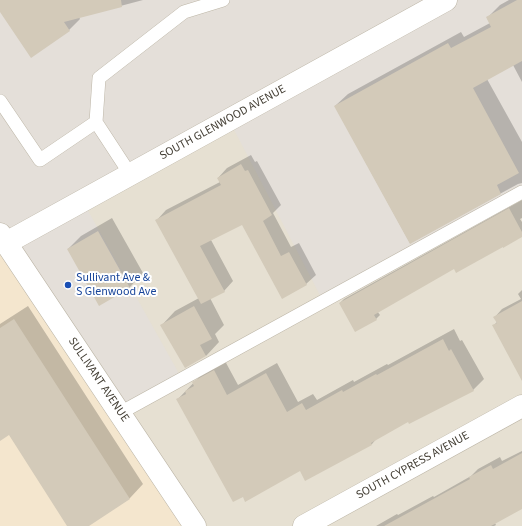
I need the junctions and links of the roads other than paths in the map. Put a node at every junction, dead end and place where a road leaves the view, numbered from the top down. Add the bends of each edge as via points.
1 (223, 0) edge
2 (446, 0) edge
3 (0, 101) edge
4 (96, 122) junction
5 (130, 174) junction
6 (522, 192) edge
7 (2, 241) edge
8 (522, 406) edge
9 (120, 413) junction
10 (195, 526) edge
11 (304, 526) edge

1 - 4 lane via 184,12 99,78
2 - 5 street, SOUTH GLENWOOD AVENUE
3 - 4 lane via 40,160
4 - 5 lane
5 - 7 street, SOUTH GLENWOOD AVENUE
6 - 9 lane
7 - 9 street, SULLIVANT AVENUE
8 - 11 street, SOUTH CYPRESS AVENUE
9 - 10 street, SULLIVANT AVENUE

